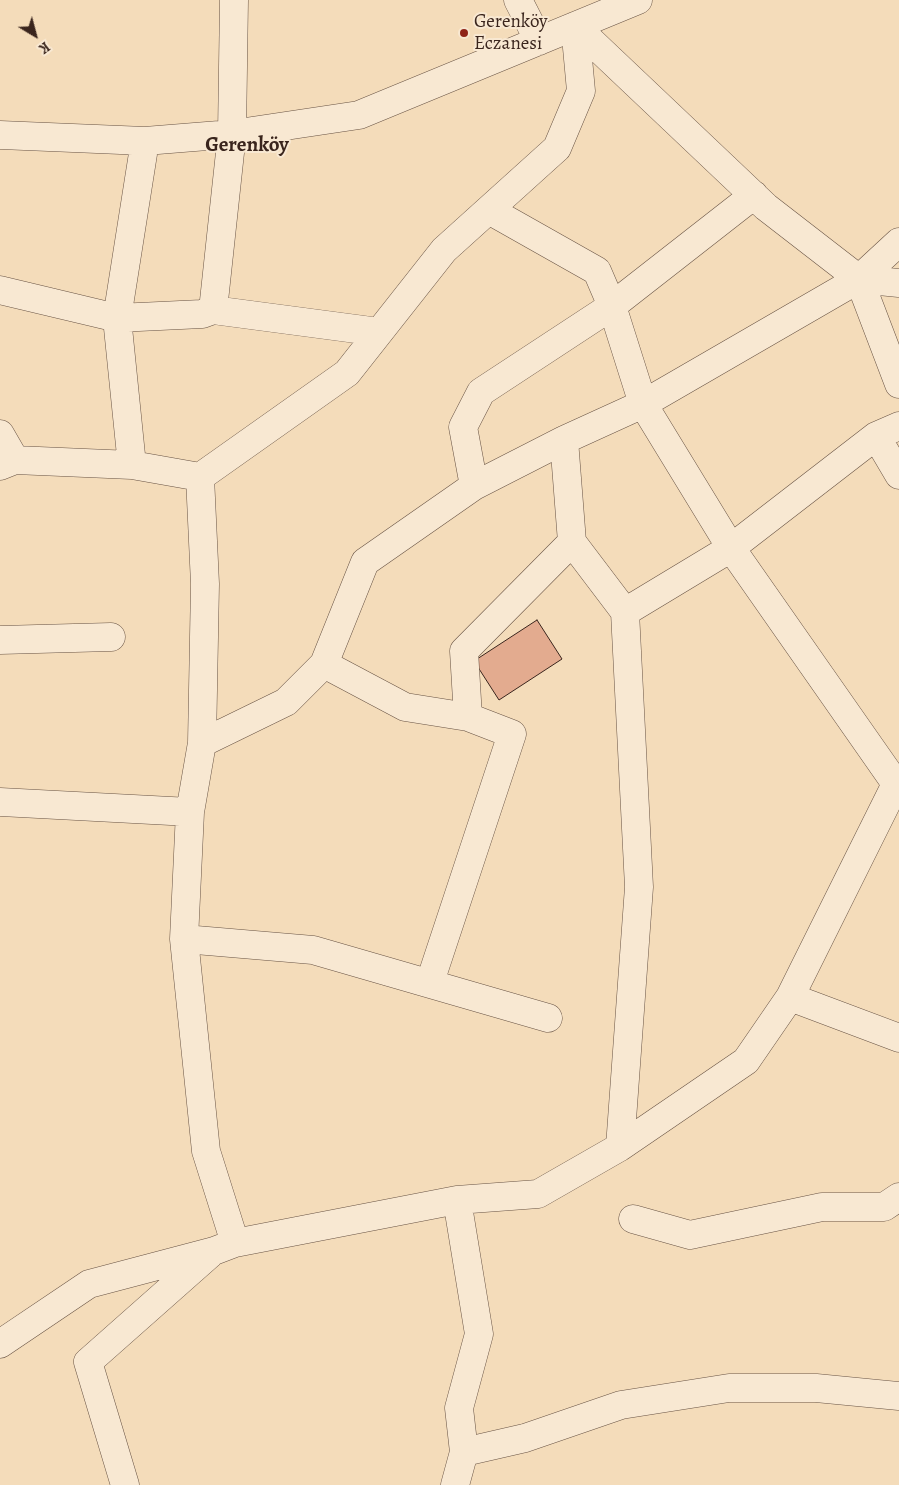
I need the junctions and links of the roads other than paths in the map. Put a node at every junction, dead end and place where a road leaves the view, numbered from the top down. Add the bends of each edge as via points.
1 (234, 0) edge
2 (518, 0) edge
3 (638, 0) edge
4 (575, 26) junction
5 (539, 41) junction
6 (232, 134) junction
7 (0, 136) edge
8 (145, 141) junction
9 (754, 195) junction
10 (489, 210) junction
11 (899, 242) edge
12 (859, 279) junction
13 (899, 283) edge
14 (0, 290) edge
15 (612, 306) junction
16 (213, 310) junction
17 (117, 318) junction
18 (378, 332) junction
19 (899, 384) edge
20 (643, 404) junction
21 (887, 431) edge
22 (0, 434) edge
23 (564, 440) junction
24 (7, 463) edge
25 (132, 465) junction
26 (899, 475) edge
27 (200, 477) junction
28 (474, 486) junction
29 (572, 542) junction
30 (731, 548) junction
31 (624, 612) junction
32 (111, 637) dead end
33 (0, 640) edge
34 (324, 664) junction
35 (468, 717) junction
36 (202, 743) junction
37 (897, 783) edge
38 (0, 802) edge
39 (190, 812) junction
40 (184, 938) junction
41 (430, 982) junction
42 (790, 997) junction
43 (548, 1018) dead end
44 (899, 1038) edge
45 (620, 1147) junction
46 (899, 1197) edge
47 (457, 1200) junction
48 (633, 1219) dead end
49 (224, 1247) junction
50 (0, 1344) edge
51 (899, 1396) edge
52 (464, 1452) junction
53 (125, 1485) edge
54 (455, 1485) edge

1 - 6 street
2 - 5 street
3 - 4 street
4 - 5 street
4 - 9 street
4 - 10 street via 581,91 557,148
5 - 6 street via 359,115
6 - 8 street
6 - 16 street
7 - 8 street
8 - 17 street
9 - 12 street
9 - 15 street
10 - 15 street via 597,271
10 - 18 street via 444,250
11 - 12 street
12 - 13 street
12 - 19 street
12 - 20 street
14 - 17 street
15 - 20 street
15 - 28 street via 481,392 463,427
16 - 17 street via 202,314
16 - 18 street
17 - 25 street
18 - 27 street via 347,373
20 - 23 street
20 - 30 street
21 - 26 street
21 - 30 street
22 - 24 street
23 - 28 street
23 - 29 street
24 - 25 street
25 - 27 street
27 - 36 street via 205,584
28 - 34 street via 365,562
29 - 31 street
29 - 35 street via 464,651
30 - 31 street
30 - 37 street
31 - 45 street via 639,887
32 - 33 street
34 - 35 street via 405,706
34 - 36 street via 286,702
35 - 41 street via 512,734
36 - 39 street
37 - 42 street
38 - 39 street
39 - 40 street
40 - 41 street via 313,950
40 - 49 street via 206,1151
41 - 43 street
42 - 44 street
42 - 45 street via 746,1061
45 - 47 street via 538,1194
46 - 48 street via 884,1206 822,1207 690,1235
47 - 49 street
47 - 52 street via 479,1334 459,1408
49 - 50 street via 89,1284
49 - 53 street via 88,1362
51 - 52 street via 816,1388 729,1388 621,1406 525,1438
52 - 54 street

